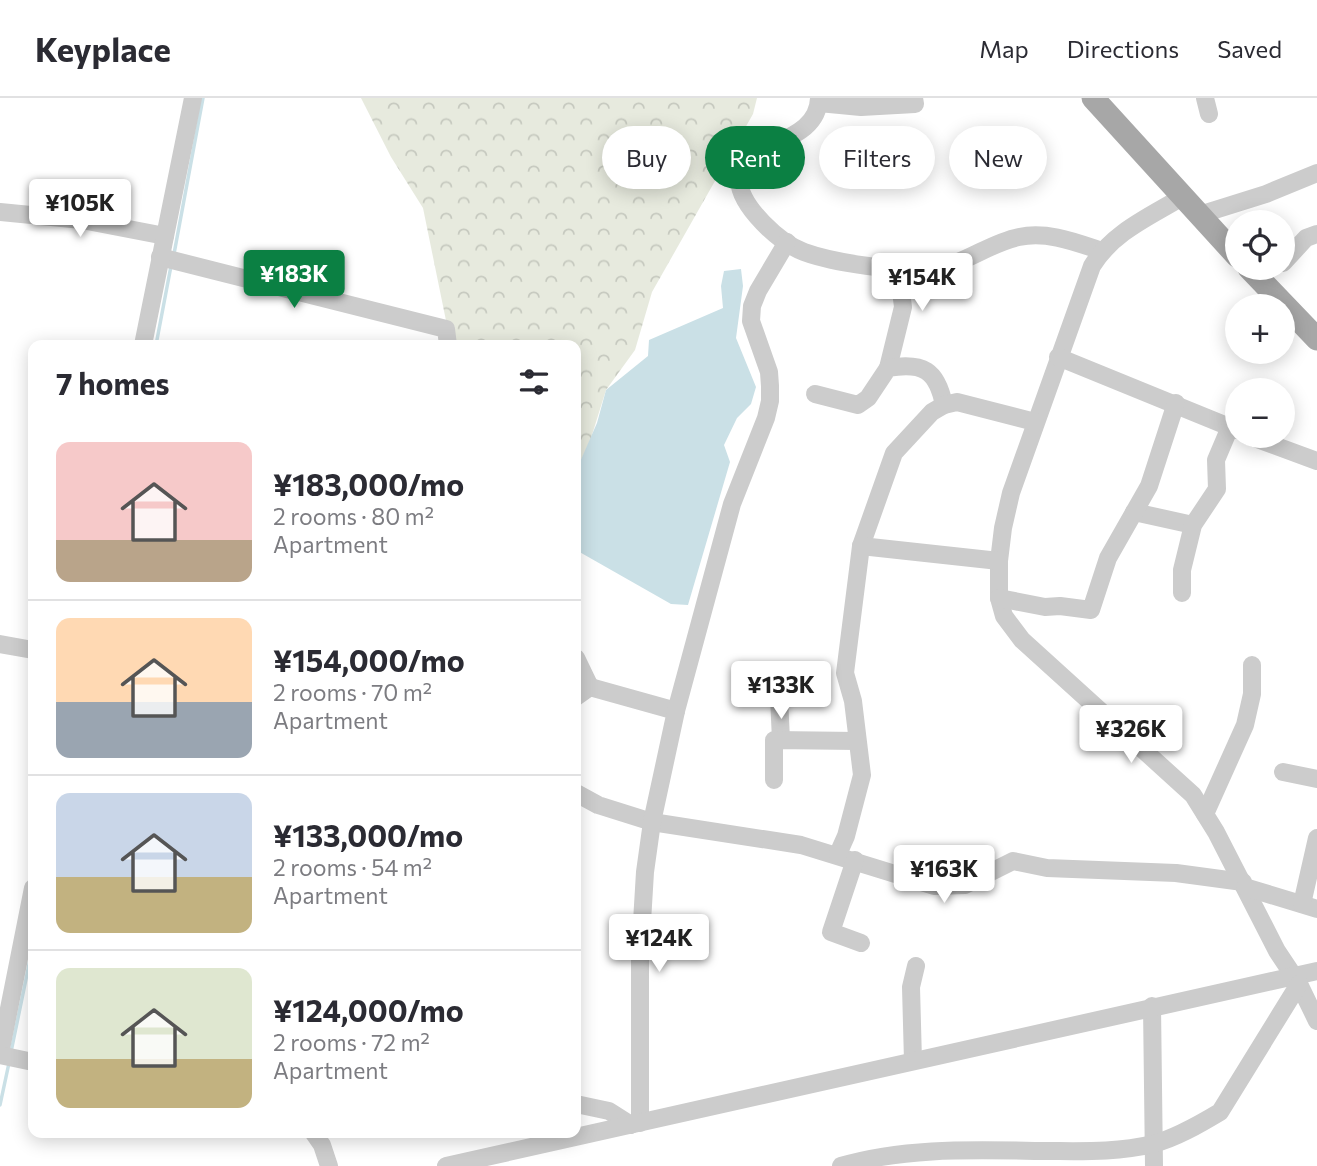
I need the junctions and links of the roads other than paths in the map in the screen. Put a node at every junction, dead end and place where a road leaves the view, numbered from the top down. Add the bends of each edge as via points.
1 (192, 98) edge
2 (914, 98) edge
3 (1093, 98) edge
4 (819, 101) edge
5 (1317, 173) edge
6 (1182, 197) junction
7 (0, 212) edge
8 (1199, 215) junction
9 (1317, 234) edge
10 (165, 236) junction
11 (787, 242) junction
12 (1225, 243) edge
13 (1295, 249) edge
14 (1102, 251) junction
15 (160, 257) junction
16 (885, 267) junction
17 (1270, 280) edge
18 (1317, 339) edge
19 (144, 340) edge
20 (448, 340) edge
21 (1058, 357) junction
22 (888, 368) junction
23 (815, 394) dead end
24 (1176, 403) junction
25 (944, 405) junction
26 (1035, 422) junction
27 (1225, 425) edge
28 (1225, 444) edge
29 (1282, 448) edge
30 (1317, 461) edge
31 (1134, 512) junction
32 (1193, 526) junction
33 (861, 546) junction
34 (999, 561) junction
35 (1182, 593) dead end
36 (999, 597) junction
37 (0, 644) edge
38 (28, 649) edge
39 (1252, 665) dead end
40 (583, 692) edge
41 (779, 697) dead end
42 (676, 711) junction
43 (781, 740) junction
44 (857, 741) junction
45 (1283, 772) dead end
46 (1317, 779) edge
47 (774, 780) dead end
48 (581, 796) edge
49 (1205, 814) junction
50 (652, 822) junction
51 (1317, 838) edge
52 (838, 854) junction
53 (855, 860) junction
54 (1244, 884) junction
55 (1310, 906) edge
56 (28, 926) edge
57 (861, 943) dead end
58 (916, 966) dead end
59 (1317, 971) edge
60 (1296, 980) junction
61 (1152, 1006) junction
62 (1317, 1021) edge
63 (11, 1057) edge
64 (913, 1061) junction
65 (581, 1105) edge
66 (635, 1124) junction
67 (317, 1138) edge
68 (1154, 1144) junction
69 (510, 1160) edge
70 (329, 1166) edge
71 (446, 1166) edge
72 (841, 1166) edge
73 (1154, 1166) edge

1 - 10 street
2 - 4 street via 915,104 861,107
3 - 6 main road
4 - 11 street via 803,131 745,162 739,178 757,217
5 - 8 street
6 - 8 main road
6 - 14 street via 1123,232
7 - 10 street via 82,219
8 - 12 main road
9 - 13 street via 1306,237
10 - 15 street
11 - 16 street via 826,258
11 - 42 street via 752,306 753,329 769,372 771,401 732,504
14 - 16 street via 1058,237 1020,237 930,270
14 - 21 street
15 - 19 street
15 - 20 street via 446,329
16 - 22 street via 901,291 903,307
17 - 18 main road
21 - 24 street
21 - 26 street
22 - 23 street via 858,405
22 - 25 street via 918,368 930,373 938,381
24 - 27 street
24 - 31 street via 1149,486
25 - 26 street via 957,402
25 - 33 street via 894,453
26 - 34 street via 1011,493
28 - 32 street via 1216,460 1217,489
29 - 30 street
31 - 32 street
31 - 36 street via 1108,558 1091,610
32 - 35 street via 1182,570
33 - 34 street
33 - 44 street via 845,673
34 - 36 street
36 - 49 street via 1004,616 1021,640 1193,795
37 - 38 street
39 - 49 street via 1245,724
40 - 42 street
41 - 43 street
42 - 50 street
43 - 44 street
43 - 47 street via 774,740
44 - 52 street via 862,775
45 - 46 street
48 - 50 street
49 - 54 street
50 - 52 street via 789,842
50 - 66 street via 640,955
51 - 55 street
52 - 53 street
53 - 54 street via 934,886 965,886 1013,861 1047,868 1176,873
53 - 57 street via 831,932
54 - 55 street
54 - 60 street
56 - 63 street
58 - 64 street via 911,987
59 - 60 street
60 - 61 street
60 - 62 street
60 - 68 street via 1220,1112
61 - 64 street
61 - 68 street
64 - 66 street
65 - 66 street via 609,1111
66 - 69 street
67 - 70 street
68 - 72 street via 1104,1151 902,1153
68 - 73 street
69 - 71 street

